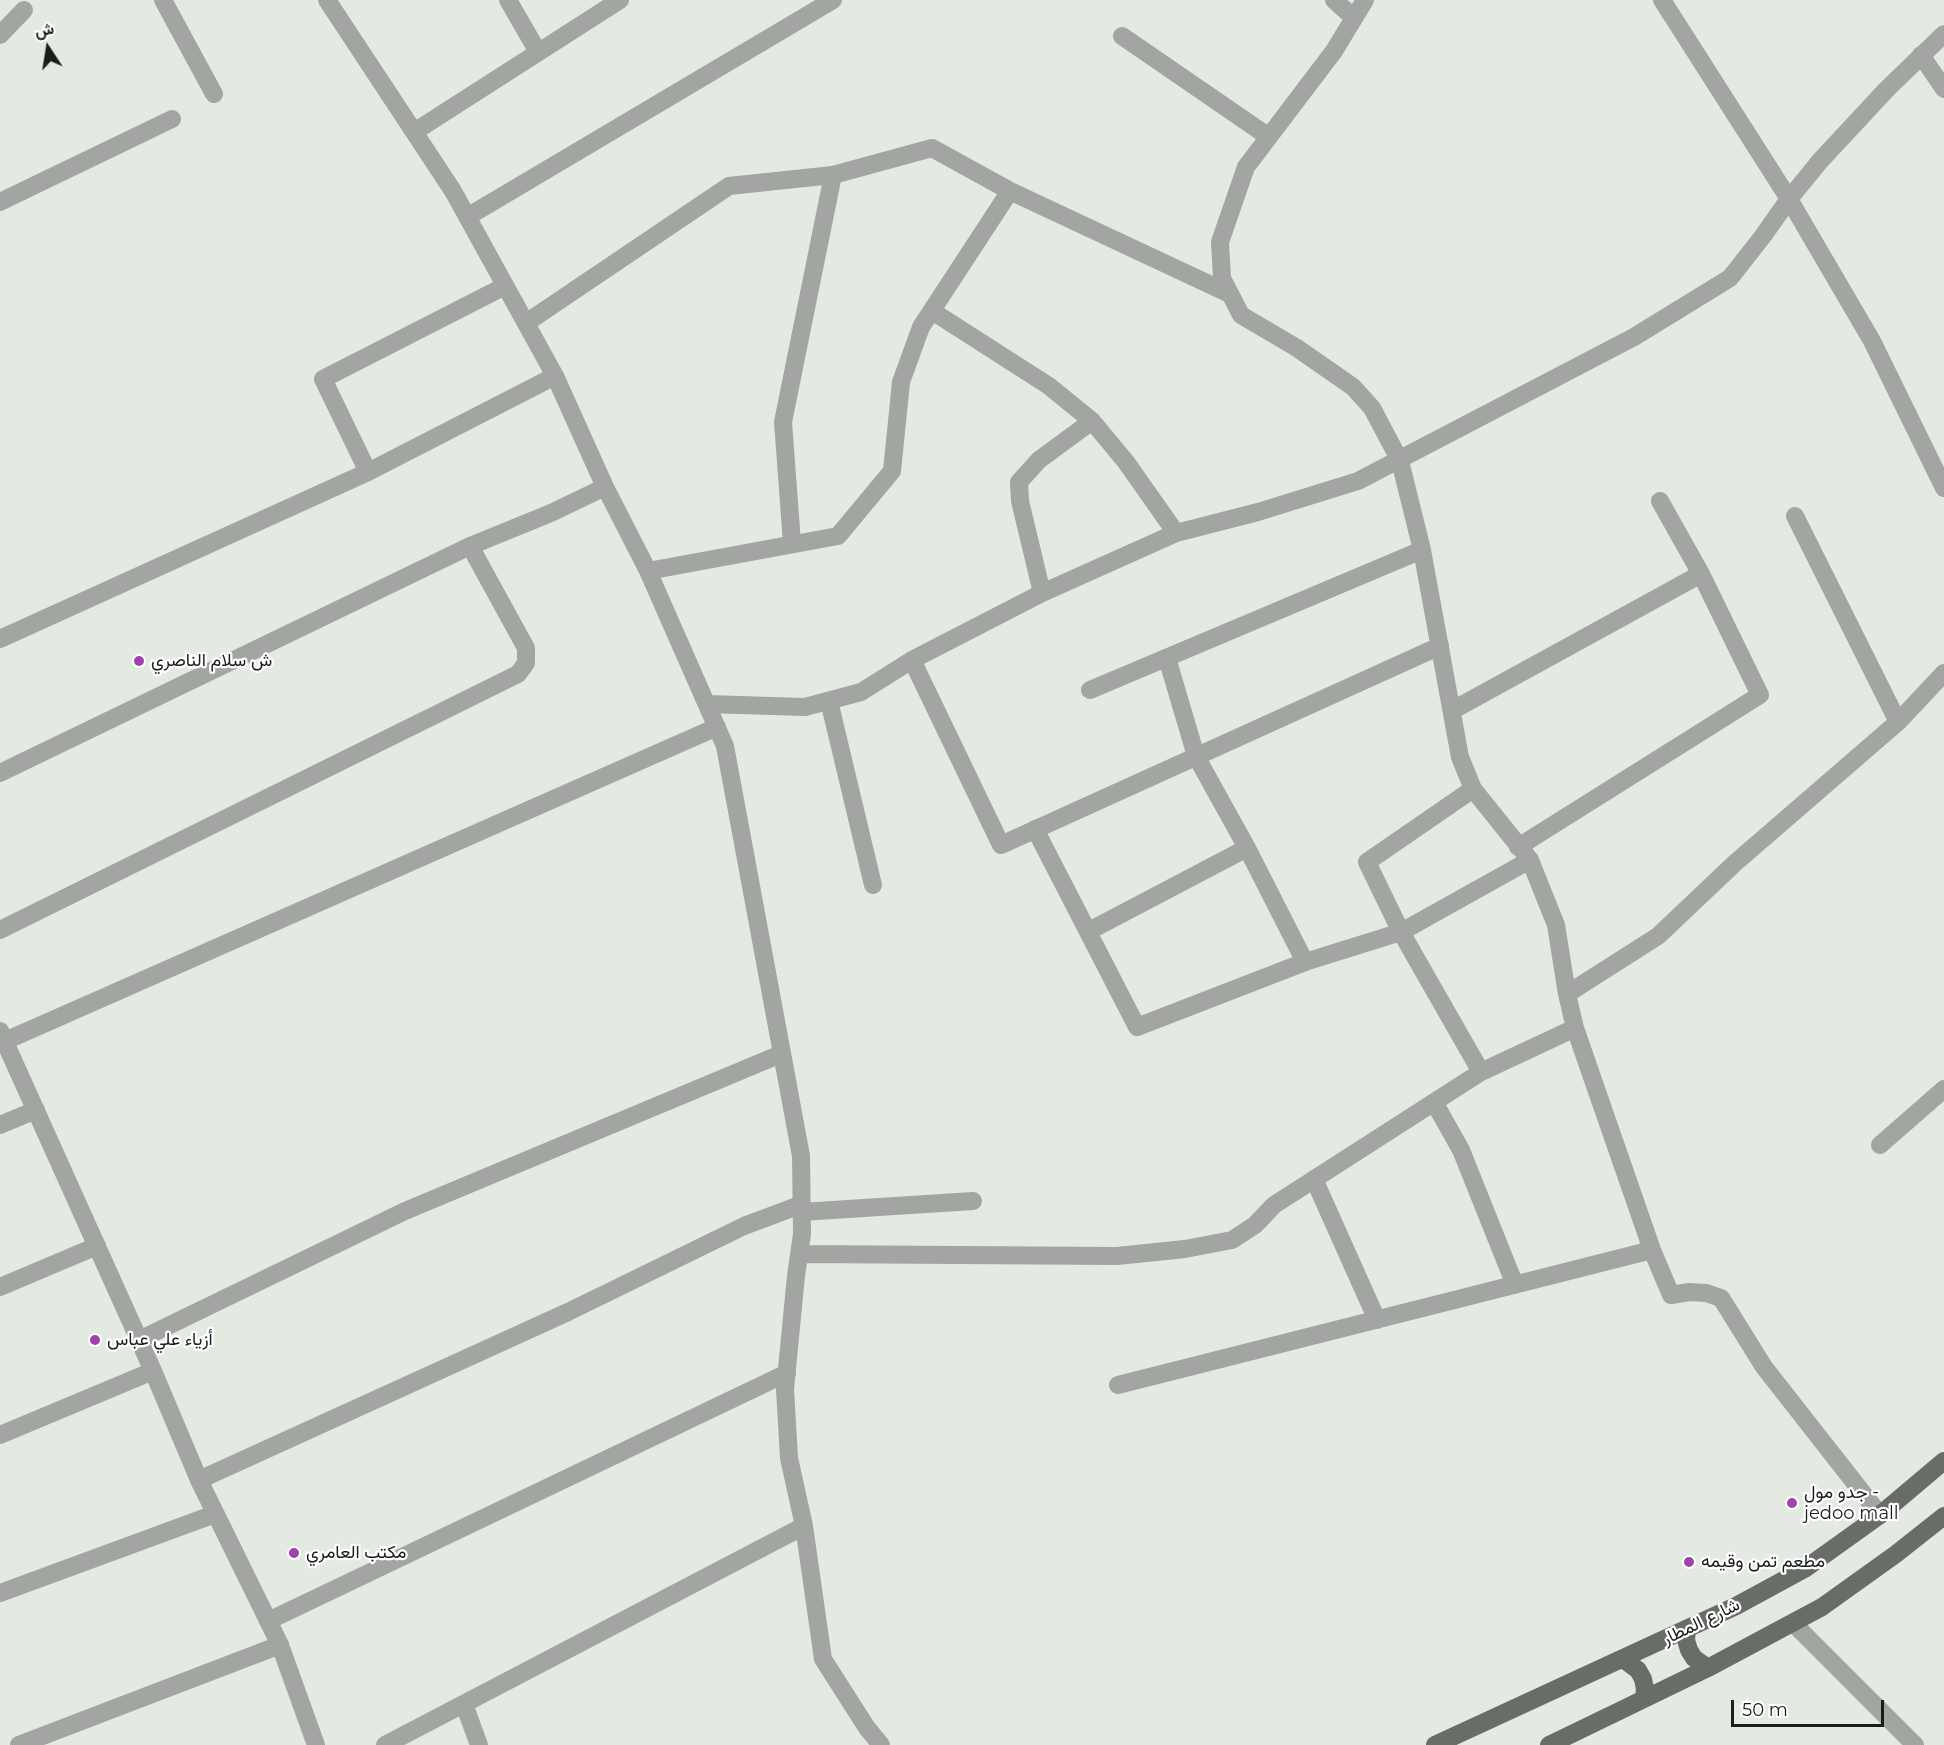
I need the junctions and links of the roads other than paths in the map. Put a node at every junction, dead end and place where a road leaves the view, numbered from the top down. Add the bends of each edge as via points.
1 (163, 0) edge
2 (327, 0) edge
3 (508, 0) edge
4 (620, 0) edge
5 (832, 0) edge
6 (1334, 0) edge
7 (1365, 0) edge
8 (1662, 0) edge
9 (24, 10) dead end
10 (1354, 18) junction
11 (1944, 34) edge
12 (0, 35) edge
13 (1122, 36) dead end
14 (538, 52) junction
15 (1922, 55) junction
16 (1944, 89) edge
17 (214, 94) dead end
18 (172, 119) dead end
19 (414, 132) junction
20 (1269, 136) junction
21 (833, 174) junction
22 (1010, 190) junction
23 (1789, 199) junction
24 (0, 202) edge
25 (467, 217) junction
26 (505, 286) junction
27 (1230, 294) junction
28 (932, 311) junction
29 (526, 323) junction
30 (555, 376) junction
31 (1092, 421) junction
32 (1400, 460) junction
33 (368, 472) junction
34 (605, 487) junction
35 (1944, 488) edge
36 (1660, 501) dead end
37 (1796, 516) dead end
38 (1176, 533) junction
39 (792, 543) junction
40 (470, 546) junction
41 (1422, 550) junction
42 (648, 571) junction
43 (1701, 574) junction
44 (1042, 593) junction
45 (0, 639) edge
46 (1440, 646) junction
47 (1167, 658) junction
48 (912, 660) junction
49 (1944, 673) edge
50 (1090, 690) dead end
51 (829, 701) junction
52 (706, 704) junction
53 (1453, 710) junction
54 (1898, 722) junction
55 (717, 727) junction
56 (1196, 756) junction
57 (0, 773) edge
58 (1473, 789) junction
59 (1035, 829) junction
60 (1247, 848) junction
61 (1524, 853) junction
62 (873, 885) dead end
63 (0, 930) edge
64 (1089, 932) junction
65 (1401, 932) junction
66 (1305, 962) junction
67 (1567, 994) junction
68 (1575, 1028) junction
69 (2, 1036) edge
70 (781, 1054) junction
71 (1481, 1072) junction
72 (1944, 1089) edge
73 (1434, 1102) junction
74 (36, 1110) junction
75 (0, 1125) edge
76 (1880, 1145) dead end
77 (1314, 1179) junction
78 (973, 1201) dead end
79 (801, 1208) junction
80 (98, 1246) junction
81 (1652, 1250) junction
82 (799, 1254) junction
83 (1515, 1285) junction
84 (0, 1287) edge
85 (1377, 1320) junction
86 (139, 1340) junction
87 (153, 1371) junction
88 (787, 1373) junction
89 (1118, 1385) dead end
90 (0, 1435) edge
91 (1944, 1461) edge
92 (199, 1480) junction
93 (215, 1514) junction
94 (1880, 1515) junction
95 (1944, 1516) edge
96 (804, 1526) junction
97 (0, 1593) edge
98 (268, 1621) junction
99 (1792, 1623) junction
100 (1687, 1629) junction
101 (280, 1645) junction
102 (1623, 1659) junction
103 (1708, 1668) junction
104 (1644, 1699) junction
105 (464, 1704) junction
106 (19, 1745) edge
107 (316, 1745) edge
108 (385, 1745) edge
109 (479, 1745) edge
110 (881, 1745) edge
111 (1435, 1745) edge
112 (1549, 1745) edge
113 (1915, 1745) edge

1 - 17 street
2 - 19 street
3 - 14 street
4 - 14 street
5 - 25 street
6 - 10 street
7 - 10 street
8 - 23 street
9 - 12 street
10 - 20 street via 1334,51
11 - 15 street
13 - 20 street
14 - 19 street
15 - 16 street
15 - 23 street via 1853,125
18 - 24 street
19 - 25 street
20 - 27 street via 1246,167 1220,242 1222,278
21 - 22 street via 932,148
21 - 29 street via 729,186
21 - 39 street via 783,422
22 - 27 street
22 - 28 street
23 - 32 street via 1730,278 1634,336
23 - 35 street via 1872,341
25 - 26 street
26 - 29 street
26 - 33 street via 323,379
27 - 32 street via 1241,315 1353,387 1372,408
28 - 31 street via 1049,386
28 - 39 street via 921,327 901,382 892,471 838,536
29 - 30 street
30 - 33 street
30 - 34 street
31 - 38 street
31 - 44 street via 1039,460 1019,482
32 - 38 street via 1358,481
32 - 41 street
33 - 45 street
34 - 40 street
34 - 42 street
36 - 43 street
37 - 54 street
38 - 44 street
39 - 42 street
40 - 57 street
40 - 63 street via 526,648 526,663 518,674
41 - 46 street
41 - 47 street
42 - 52 street
43 - 53 street
43 - 61 street via 1760,695
44 - 48 street
46 - 53 street
46 - 56 street
47 - 50 street
47 - 56 street
48 - 51 street via 861,692
48 - 59 street via 1001,844
49 - 54 street
51 - 52 street via 805,707
51 - 62 street
52 - 55 street
53 - 58 street via 1460,757
54 - 67 street via 1735,863 1658,936
55 - 69 street
55 - 70 street via 725,746
56 - 59 street
56 - 60 street
58 - 61 street
58 - 65 street via 1367,862
59 - 64 street
60 - 64 street
60 - 66 street
61 - 65 street
61 - 67 street via 1556,925
64 - 66 street via 1137,1027
65 - 66 street
65 - 71 street
67 - 68 street
68 - 71 street
68 - 81 street
69 - 74 street
70 - 79 street via 801,1156
70 - 86 street via 405,1211
71 - 73 street
72 - 76 street
73 - 77 street
73 - 83 street via 1461,1150
74 - 75 street
74 - 80 street
77 - 82 street via 1274,1205 1255,1225 1232,1240 1185,1249 1117,1256
77 - 85 street
78 - 79 street
79 - 82 street
79 - 92 street via 744,1226 568,1312
80 - 84 street
80 - 86 street
81 - 83 street
81 - 94 street via 1671,1295 1706,1293 1721,1298 1764,1367
82 - 88 street
83 - 85 street
85 - 89 street
86 - 87 street
87 - 90 street
87 - 92 street
88 - 96 street via 789,1458
88 - 98 street
91 - 94 main road, شارع المطار
92 - 93 street
93 - 97 street
93 - 98 street
94 - 100 main road, شارع المطار via 1806,1568
95 - 99 main road via 1822,1607
96 - 105 street
96 - 110 street via 823,1659
98 - 101 street
99 - 103 main road
99 - 113 street
100 - 102 main road, شارع المطار
100 - 103 main road via 1689,1650
101 - 106 street
101 - 107 street
102 - 104 main road via 1638,1670 1645,1689
102 - 111 main road, شارع المطار
103 - 104 main road
104 - 112 main road
105 - 108 street
105 - 109 street

